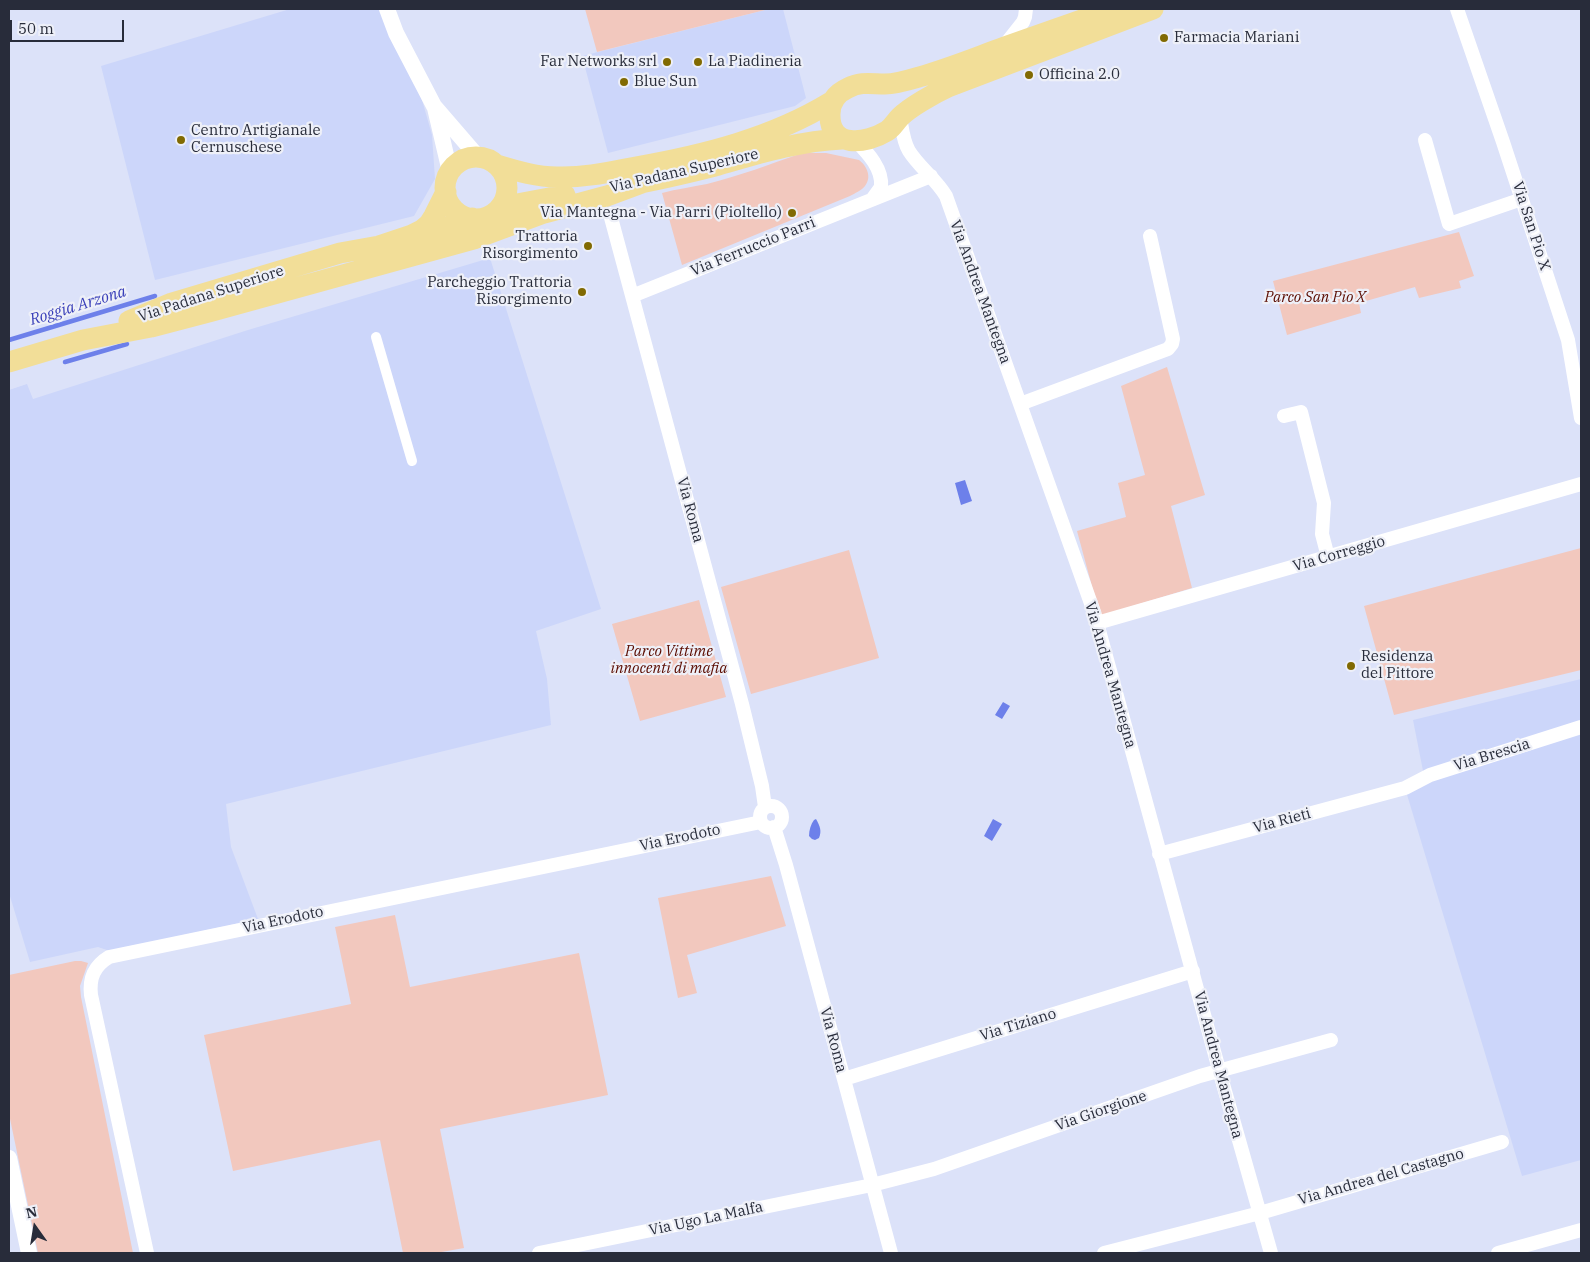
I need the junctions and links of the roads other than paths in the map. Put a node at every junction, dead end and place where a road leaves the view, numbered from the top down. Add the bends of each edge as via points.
1 (387, 9) edge
2 (1026, 9) edge
3 (1077, 9) edge
4 (1153, 9) edge
5 (1457, 9) edge
6 (1463, 9) edge
7 (1109, 10) edge
8 (1467, 36) junction
9 (1003, 48) junction
10 (885, 84) junction
11 (831, 102) junction
12 (434, 106) junction
13 (900, 117) junction
14 (849, 140) junction
15 (1425, 140) dead end
16 (488, 161) junction
17 (450, 172) junction
18 (931, 176) junction
19 (642, 183) junction
20 (446, 192) junction
21 (873, 198) junction
22 (1522, 199) junction
23 (497, 211) junction
24 (610, 214) dead end
25 (472, 218) junction
26 (1150, 236) dead end
27 (364, 269) junction
28 (632, 296) junction
29 (376, 337) dead end
30 (83, 340) junction
31 (9, 362) edge
32 (1020, 404) junction
33 (1284, 416) dead end
34 (1581, 418) edge
35 (412, 460) dead end
36 (1581, 484) edge
37 (1328, 557) junction
38 (1097, 623) junction
39 (1581, 728) edge
40 (1404, 788) joint
41 (765, 807) junction
42 (761, 822) junction
43 (774, 828) junction
44 (1159, 854) junction
45 (1193, 971) junction
46 (1331, 1040) dead end
47 (1219, 1070) junction
48 (844, 1079) junction
49 (1502, 1142) dead end
50 (9, 1158) edge
51 (872, 1185) junction
52 (1260, 1213) junction
53 (1581, 1230) edge
54 (29, 1253) edge
55 (147, 1253) edge
56 (540, 1253) edge
57 (891, 1253) edge
58 (1104, 1253) edge
59 (1271, 1253) edge
60 (1498, 1253) edge

1 - 12 street
2 - 9 street via 1023,22
3 - 7 street
4 - 13 main road via 948,87
5 - 8 street, Via San Pio X
6 - 8 street, Via San Pio X
7 - 9 main road
8 - 22 street, Via San Pio X
9 - 10 main road via 930,74
10 - 11 main road via 854,85
10 - 13 main road via 894,92
11 - 14 main road via 830,122 834,130
11 - 16 main road, Via Padana Superiore via 777,130 670,161 597,175 533,175
12 - 16 street
12 - 17 street
13 - 14 main road via 887,131 874,137
13 - 18 street, Via Andrea Mantegna via 909,151
14 - 19 main road, Via Padana Superiore via 817,140 790,145
14 - 21 street via 869,154 879,174 881,187
15 - 22 street via 1449,224
16 - 17 main road via 468,158
16 - 23 main road via 502,171 506,179 505,201
17 - 20 main road, Via Padana Superiore
18 - 21 street, Via Ferruccio Parri
18 - 32 street, Via Andrea Mantegna via 948,202
19 - 23 main road, Via Padana Superiore via 550,197
19 - 27 main road via 544,213 474,239
20 - 25 main road via 455,210
20 - 30 main road, Via Padana Superiore via 429,224 412,235 167,305
21 - 28 street, Via Ferruccio Parri
22 - 34 street, Via San Pio X via 1568,340
23 - 25 main road, Via Padana Superiore
24 - 28 street, Via Roma
25 - 27 main road, Via Padana Superiore
26 - 32 street via 1172,344 1168,349
27 - 30 main road, Via Padana Superiore via 151,327
28 - 41 street, Via Roma via 742,704
29 - 35 street
30 - 31 main road
32 - 38 street, Via Andrea Mantegna
33 - 37 street via 1301,412 1324,504 1322,534
36 - 37 street, Via Correggio
37 - 38 street, Via Correggio
38 - 44 street, Via Andrea Mantegna
39 - 40 street, Via Brescia via 1430,775
40 - 44 street, Via Rieti
41 - 42 street via 760,813
41 - 43 street via 774,806 781,812 781,821
42 - 43 street
42 - 55 street, Via Erodoto via 108,956 92,976 91,995
43 - 48 street, Via Roma
44 - 45 street, Via Andrea Mantegna
45 - 47 street, Via Andrea Mantegna
45 - 48 street, Via Tiziano
46 - 47 street, Via Giorgione
47 - 51 street, Via Giorgione via 934,1169
47 - 52 street, Via Andrea Mantegna
48 - 51 street, Via Roma
49 - 52 street, Via Andrea del Castagno
50 - 54 street
51 - 56 street, Via Ugo La Malfa
51 - 57 street, Via Roma
52 - 58 street, Via Andrea del Castagno
52 - 59 street, Via Andrea Mantegna
53 - 60 street

